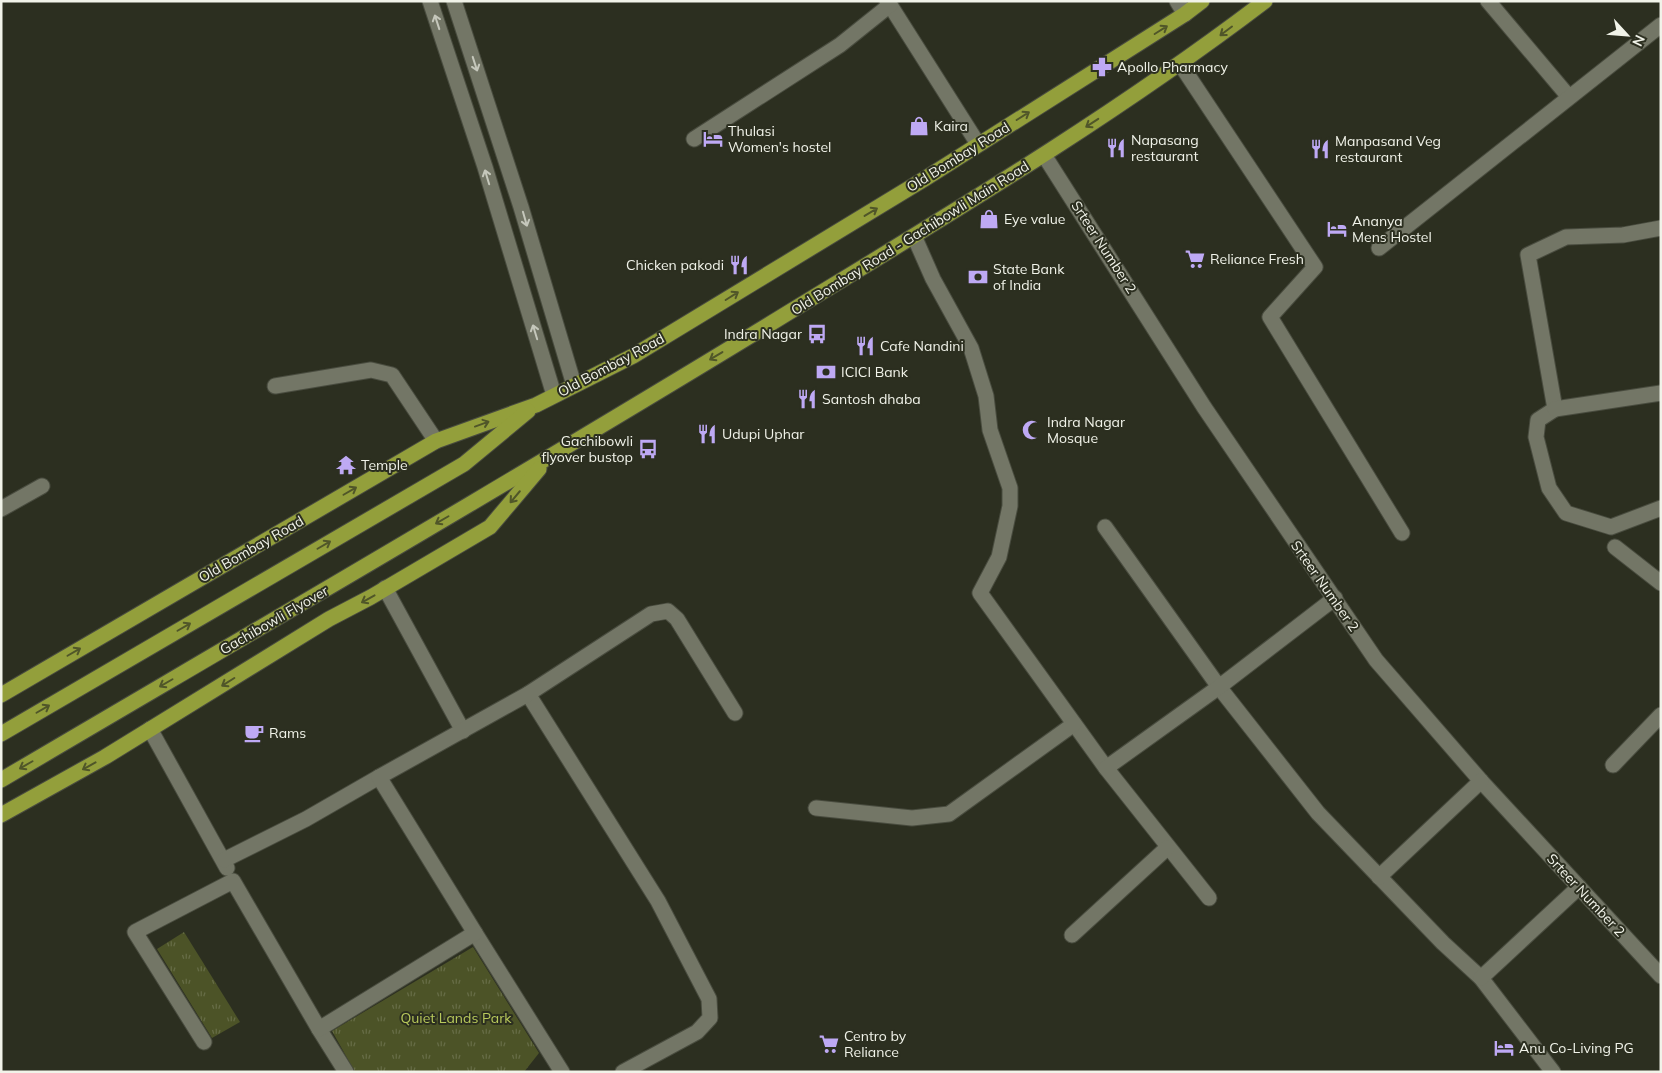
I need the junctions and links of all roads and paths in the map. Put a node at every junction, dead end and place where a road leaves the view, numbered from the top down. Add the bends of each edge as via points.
1 (430, 1) edge
2 (454, 1) edge
3 (1177, 1) edge
4 (1202, 1) edge
5 (1265, 1) edge
6 (1488, 1) edge
7 (888, 3) edge
8 (1185, 14) junction
9 (1661, 24) edge
10 (1181, 65) junction
11 (1570, 97) junction
12 (694, 139) dead end
13 (978, 144) junction
14 (1044, 155) junction
15 (1661, 228) edge
16 (914, 236) junction
17 (1379, 248) dead end
18 (540, 271) junction
19 (518, 279) junction
20 (566, 355) junction
21 (544, 362) junction
22 (574, 385) junction
23 (275, 386) dead end
24 (1661, 392) edge
25 (554, 395) junction
26 (536, 405) junction
27 (1555, 409) junction
28 (436, 441) junction
29 (546, 460) junction
30 (42, 486) dead end
31 (1661, 508) edge
32 (1, 509) edge
33 (1105, 527) dead end
34 (1402, 533) dead end
35 (1615, 547) dead end
36 (1661, 583) edge
37 (386, 588) junction
38 (1336, 598) junction
39 (1219, 687) junction
40 (528, 694) junction
41 (1, 695) edge
42 (735, 713) dead end
43 (1661, 715) edge
44 (1074, 724) junction
45 (150, 729) junction
46 (463, 731) junction
47 (1, 734) edge
48 (1613, 765) dead end
49 (1106, 768) junction
50 (378, 777) junction
51 (1, 780) edge
52 (1481, 781) junction
53 (816, 808) dead end
54 (1, 815) edge
55 (1167, 848) junction
56 (224, 860) junction
57 (1379, 877) junction
58 (233, 881) junction
59 (1579, 888) junction
60 (1209, 898) dead end
61 (475, 933) junction
62 (1072, 935) dead end
63 (1661, 976) edge
64 (1481, 978) junction
65 (319, 1029) junction
66 (204, 1042) dead end
67 (346, 1072) edge
68 (562, 1072) edge
69 (623, 1072) edge
70 (1553, 1072) edge

19 -> 1 street
2 -> 18 street
3 - 8 street
4 - 8 main road, Old Bombay Road
5 -> 10 main road, Old Bombay Road - Gachibowli Main Road
6 - 11 street
7 - 12 street via 840,45
7 - 13 street
13 -> 8 main road, Old Bombay Road
9 - 11 street
10 -> 14 main road, Old Bombay Road - Gachibowli Main Road
10 - 34 street via 1315,267 1270,317
11 - 17 street
22 -> 13 main road, Old Bombay Road via 633,356
14 - 16 main road, Old Bombay Road - Gachibowli Main Road
14 - 38 street, Srteer Number 2 via 1204,407 1316,574
15 - 27 street via 1622,235 1566,237 1528,255
16 -> 29 main road, Old Bombay Road - Gachibowli Main Road
16 - 44 street via 933,279 971,348 986,396 990,430 1010,488 1010,506 998,558 980,593
18 - 19 street
18 - 20 street
21 -> 19 street
20 - 21 street
20 - 22 street
21 - 25 street
22 - 25 main road, Old Bombay Road
23 - 28 street via 372,370 392,375
24 - 27 street
25 - 26 main road, Old Bombay Road
28 -> 26 main road, Old Bombay Road
47 -> 26 main road via 464,464
27 - 31 street via 1538,420 1536,438 1549,488 1566,513 1611,527
41 -> 28 main road, Old Bombay Road
29 -> 37 main road via 490,527
29 -> 51 main road, Gachibowli Flyover
30 - 32 street
33 - 39 street
35 - 36 street
37 -> 45 main road via 329,619
37 - 46 street
38 - 39 street
38 - 52 street, Srteer Number 2 via 1376,660
39 - 49 street
39 - 57 street via 1318,813
40 - 42 street via 652,614 668,611 677,619
40 - 46 street
40 - 69 street via 658,901 709,999 710,1018 697,1032
43 - 48 street
44 - 49 street
44 - 53 street via 949,814 912,818
45 -> 54 main road
45 - 56 street
46 - 50 street
49 - 55 street
50 - 56 street via 306,819
50 - 61 street
52 - 57 street
52 - 59 street, Srteer Number 2
55 - 60 street
55 - 62 street
56 - 58 street
57 - 64 street
58 - 65 street
58 - 66 street via 135,932
59 - 63 street, Srteer Number 2
59 - 64 street
61 - 65 street
61 - 68 street
64 - 70 street
65 - 67 street

